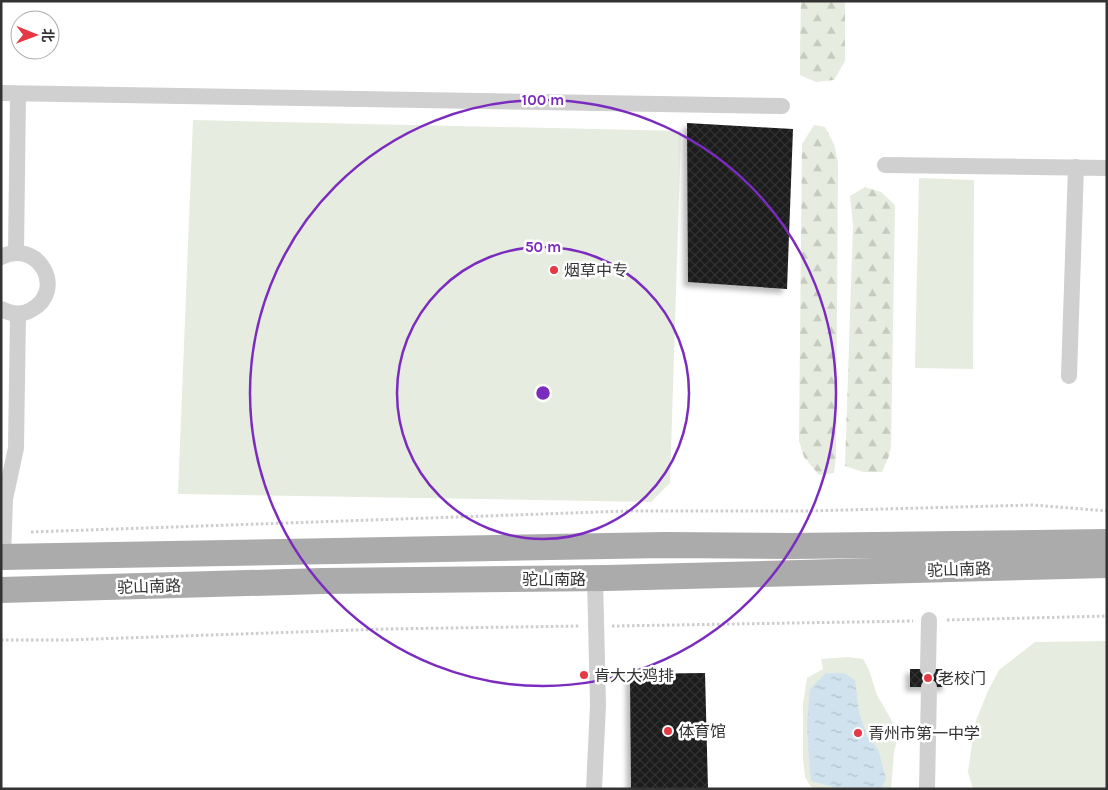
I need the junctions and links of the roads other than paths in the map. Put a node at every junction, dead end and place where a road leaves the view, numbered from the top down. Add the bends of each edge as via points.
1 (9, 94) edge
2 (782, 106) dead end
3 (885, 165) dead end
4 (1076, 168) junction
5 (1107, 168) edge
6 (8, 255) edge
7 (1, 309) edge
8 (18, 314) junction
9 (1069, 376) dead end
10 (1107, 542) edge
11 (2, 557) edge
12 (1107, 565) edge
13 (595, 578) junction
14 (1, 590) edge
15 (929, 620) road end
16 (928, 669) dead end
17 (929, 687) dead end
18 (594, 789) edge
19 (927, 789) edge

1 - 2 street
1 - 6 street
3 - 4 street
4 - 5 street
4 - 9 street
6 - 8 street via 23,253 32,257 40,263 48,281 43,300 28,312
7 - 8 street
8 - 11 street via 16,448 5,499
10 - 11 main road, 驼山南路
12 - 13 main road, 驼山南路
13 - 14 main road, 驼山南路 via 322,581
13 - 18 street via 598,705
15 - 16 street
17 - 19 street

